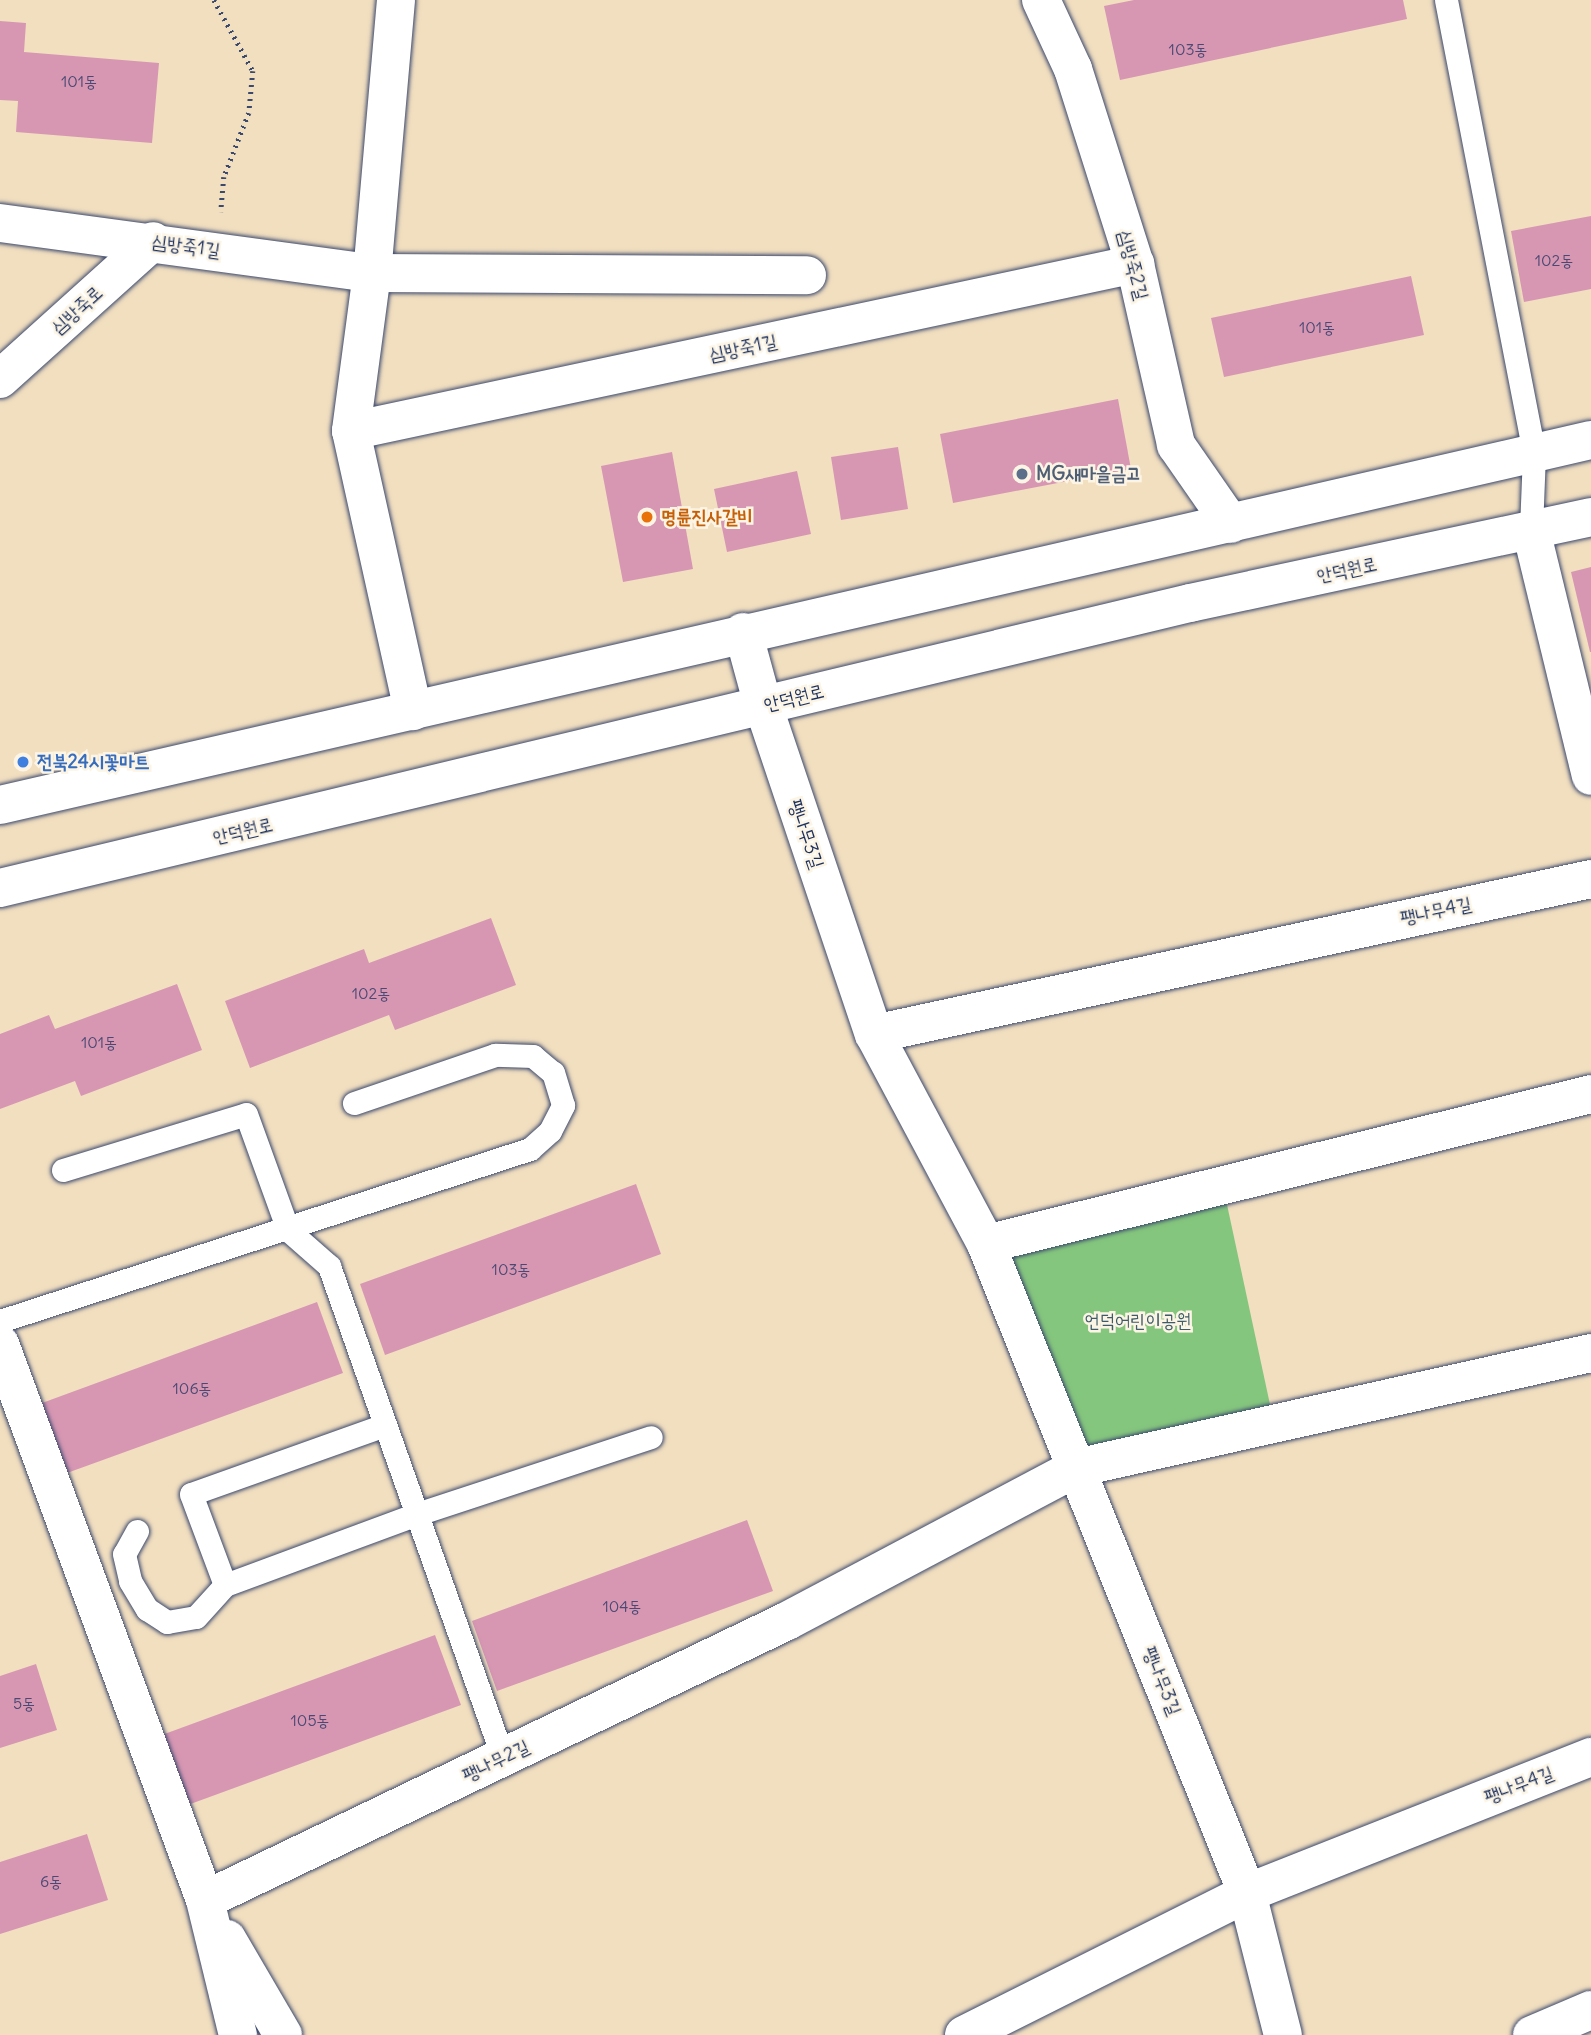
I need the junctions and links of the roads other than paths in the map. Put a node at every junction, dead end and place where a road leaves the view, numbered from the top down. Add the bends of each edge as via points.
1 (396, 0) edge
2 (1041, 0) edge
3 (1446, 0) edge
4 (0, 223) edge
5 (153, 241) junction
6 (1135, 264) junction
7 (372, 273) junction
8 (807, 275) dead end
9 (0, 379) edge
10 (351, 431) junction
11 (1591, 440) edge
12 (1534, 454) junction
13 (1591, 517) edge
14 (1231, 524) junction
15 (1531, 530) junction
16 (743, 632) junction
17 (763, 705) junction
18 (414, 711) junction
19 (1591, 776) edge
20 (0, 805) edge
21 (1591, 879) edge
22 (0, 888) edge
23 (874, 1034) junction
24 (1591, 1094) edge
25 (354, 1103) dead end
26 (63, 1170) dead end
27 (288, 1230) junction
28 (986, 1244) junction
29 (0, 1321) edge
30 (0, 1344) edge
31 (1591, 1353) edge
32 (386, 1425) junction
33 (651, 1437) dead end
34 (1076, 1468) junction
35 (417, 1514) junction
36 (137, 1531) dead end
37 (225, 1585) junction
38 (1591, 1757) edge
39 (503, 1758) junction
40 (1247, 1893) junction
41 (205, 1900) junction
42 (1591, 2011) edge
43 (238, 2035) edge
44 (283, 2035) edge
45 (964, 2035) edge
46 (1283, 2035) edge
47 (1532, 2035) edge

1 - 7 street
2 - 6 street, 심방죽2길 via 1073,69
3 - 12 lane
4 - 5 street, 심방죽1길
5 - 7 street, 심방죽1길
5 - 9 street, 심방죽로
6 - 10 street, 심방죽1길
6 - 14 street, 심방죽2길 via 1176,445
7 - 8 street, 심방죽1길
7 - 10 street
10 - 18 street
11 - 12 street
12 - 14 street
12 - 15 lane
13 - 15 street, 안덕원로
14 - 16 street
15 - 17 street, 안덕원로 via 1190,603
15 - 19 street
16 - 17 street, 팽나무3길
16 - 18 street
17 - 22 street, 안덕원로
17 - 23 street, 팽나무3길
18 - 20 street
21 - 23 street, 팽나무4길
23 - 28 street, 팽나무3길
24 - 28 street
25 - 27 lane via 495,1055 533,1056 553,1073 563,1105 550,1131 530,1149
26 - 27 lane via 246,1114
27 - 29 lane
27 - 32 lane via 329,1266
28 - 34 street, 팽나무3길
30 - 41 street
31 - 34 street
32 - 35 lane
32 - 37 lane via 191,1494
33 - 35 lane
34 - 39 street, 팽나무2길 via 787,1621
34 - 40 street, 팽나무3길
35 - 37 lane
35 - 39 lane
36 - 37 lane via 124,1554 130,1581 147,1609 167,1622 196,1616
38 - 40 street, 팽나무4길
39 - 41 street, 팽나무2길
40 - 45 street
40 - 46 street, 팽나무3길
41 - 43 street
41 - 44 street
42 - 47 street

